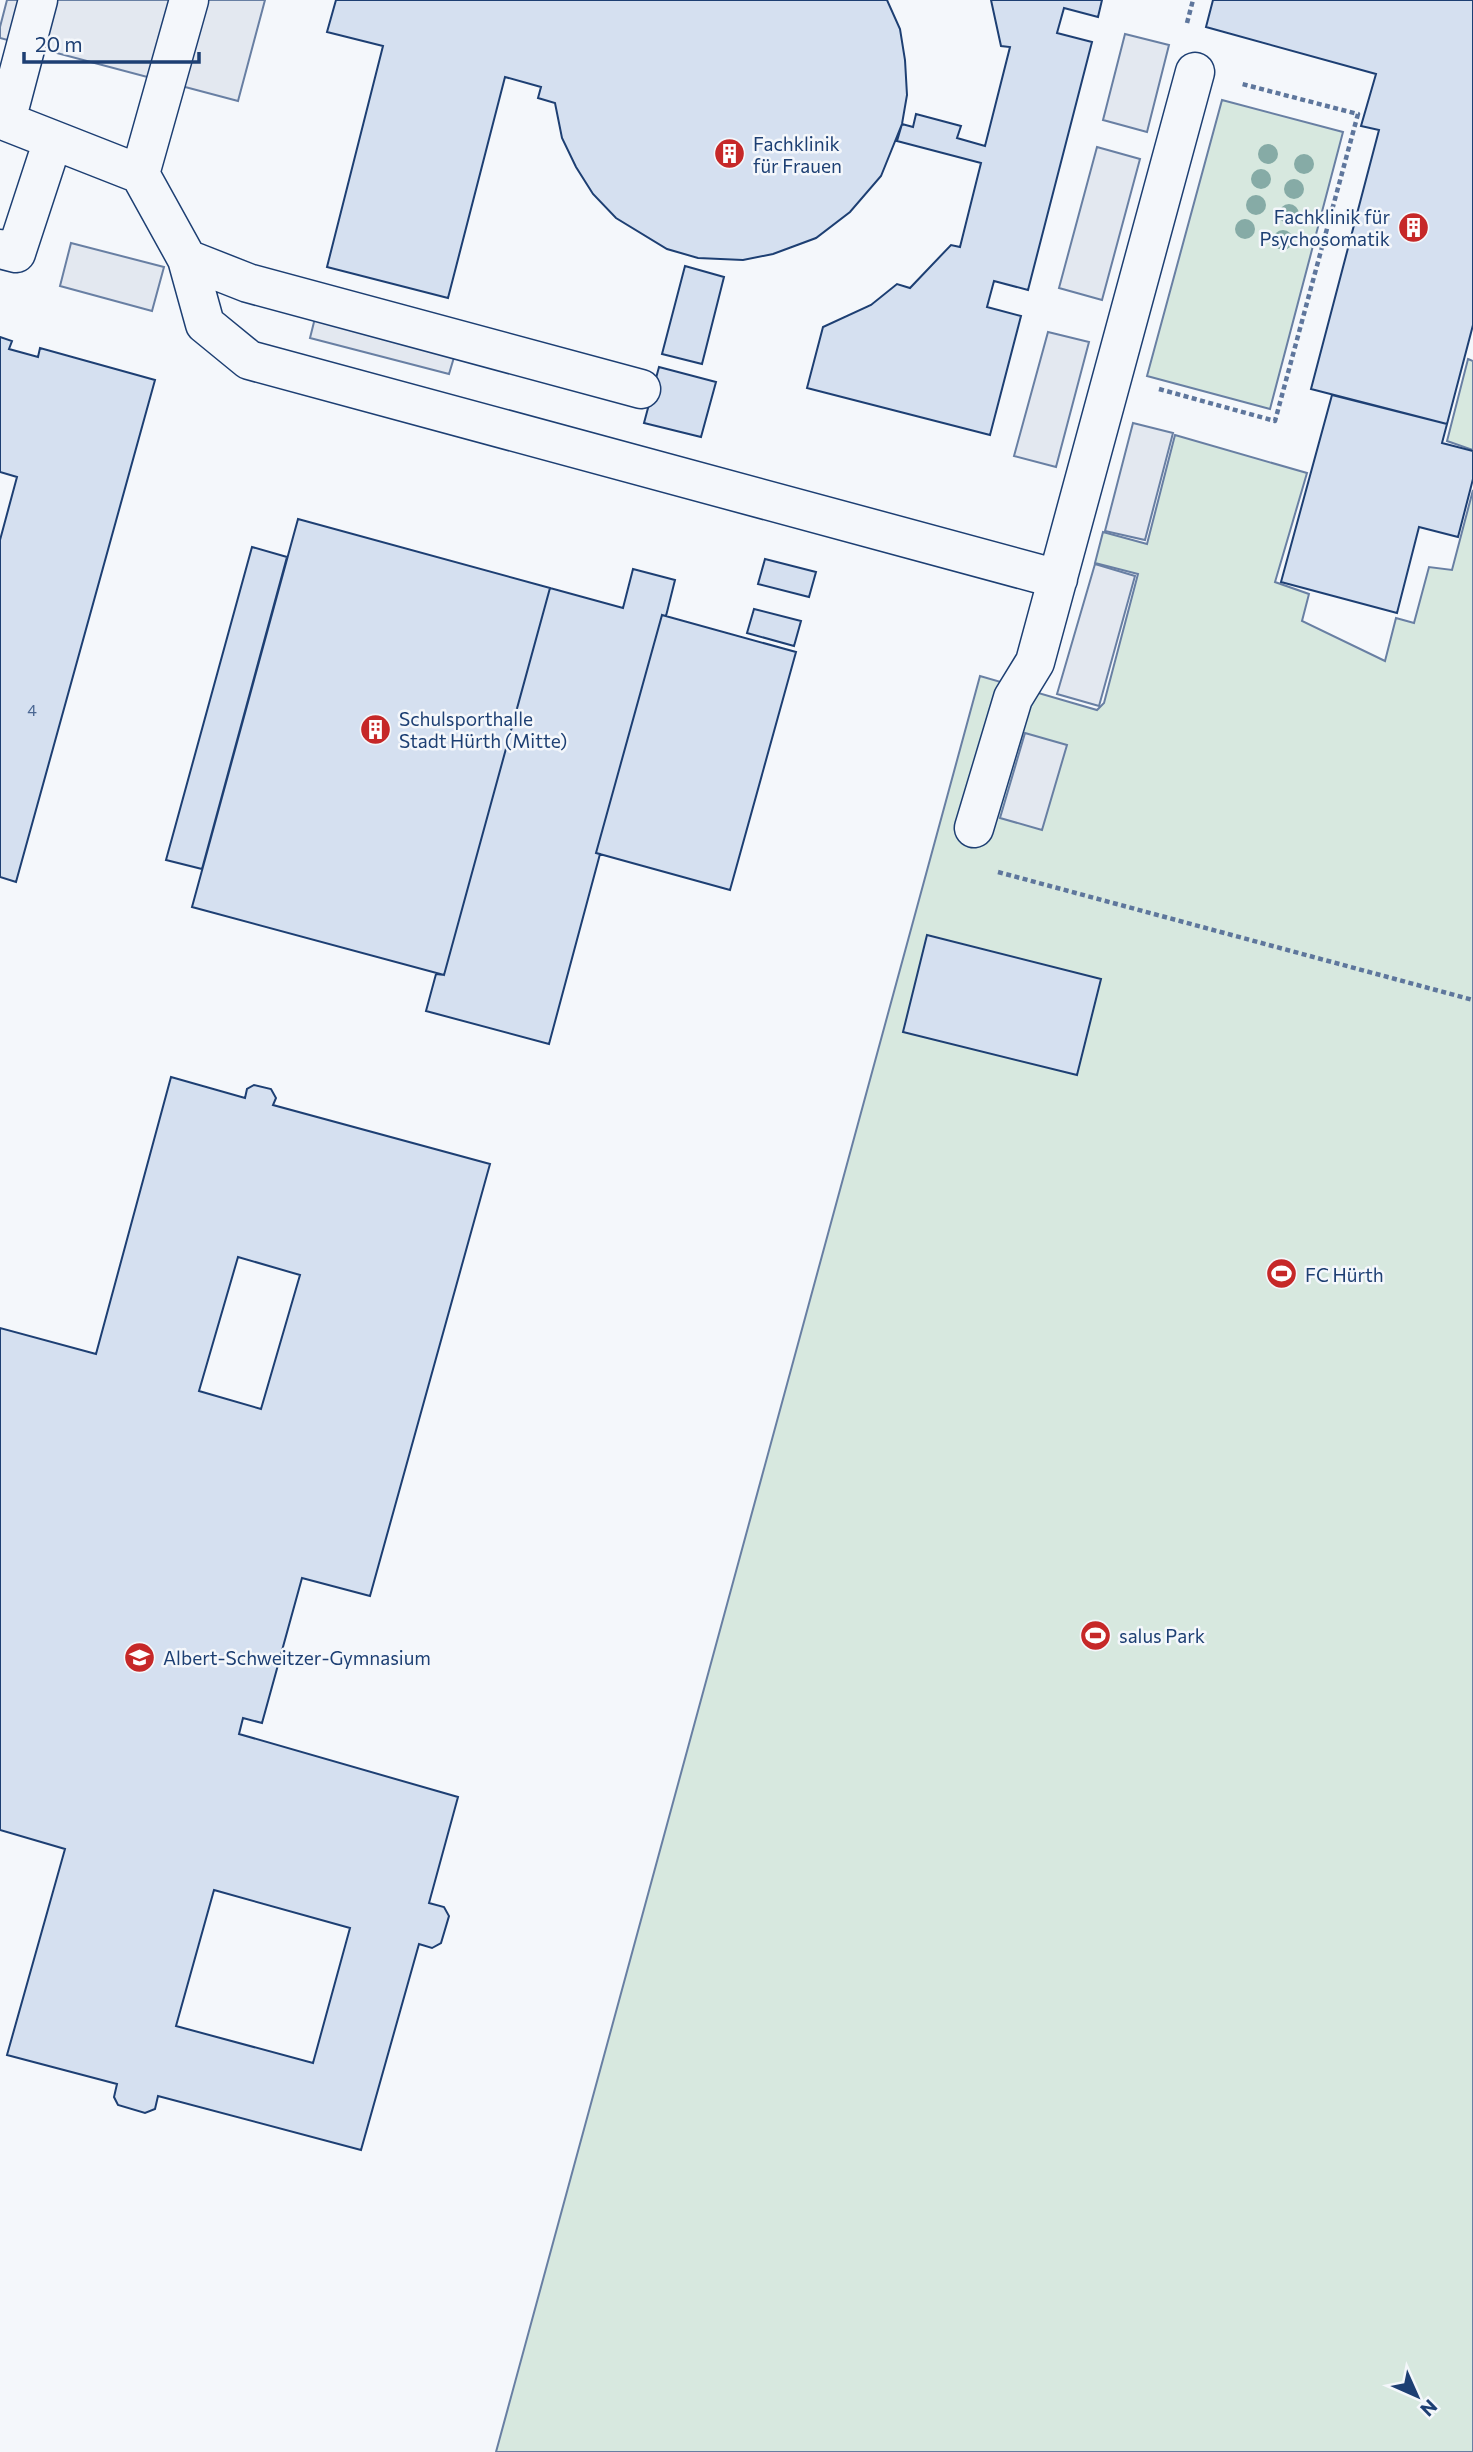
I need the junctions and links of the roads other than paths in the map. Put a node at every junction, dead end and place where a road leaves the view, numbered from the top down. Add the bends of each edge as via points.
1 (38, 0) edge
2 (189, 0) edge
3 (1195, 72) road end
4 (3, 120) edge
5 (53, 140) junction
6 (140, 174) junction
7 (0, 249) edge
8 (187, 259) junction
9 (641, 389) dead end
10 (1058, 579) junction
11 (974, 828) road end

1 - 4 street
2 - 6 street
3 - 10 street
4 - 5 street
5 - 6 street
5 - 7 street via 16,254
6 - 8 street
8 - 9 street via 248,283
8 - 10 street via 205,324 249,360
10 - 11 street via 1035,663 1013,698

